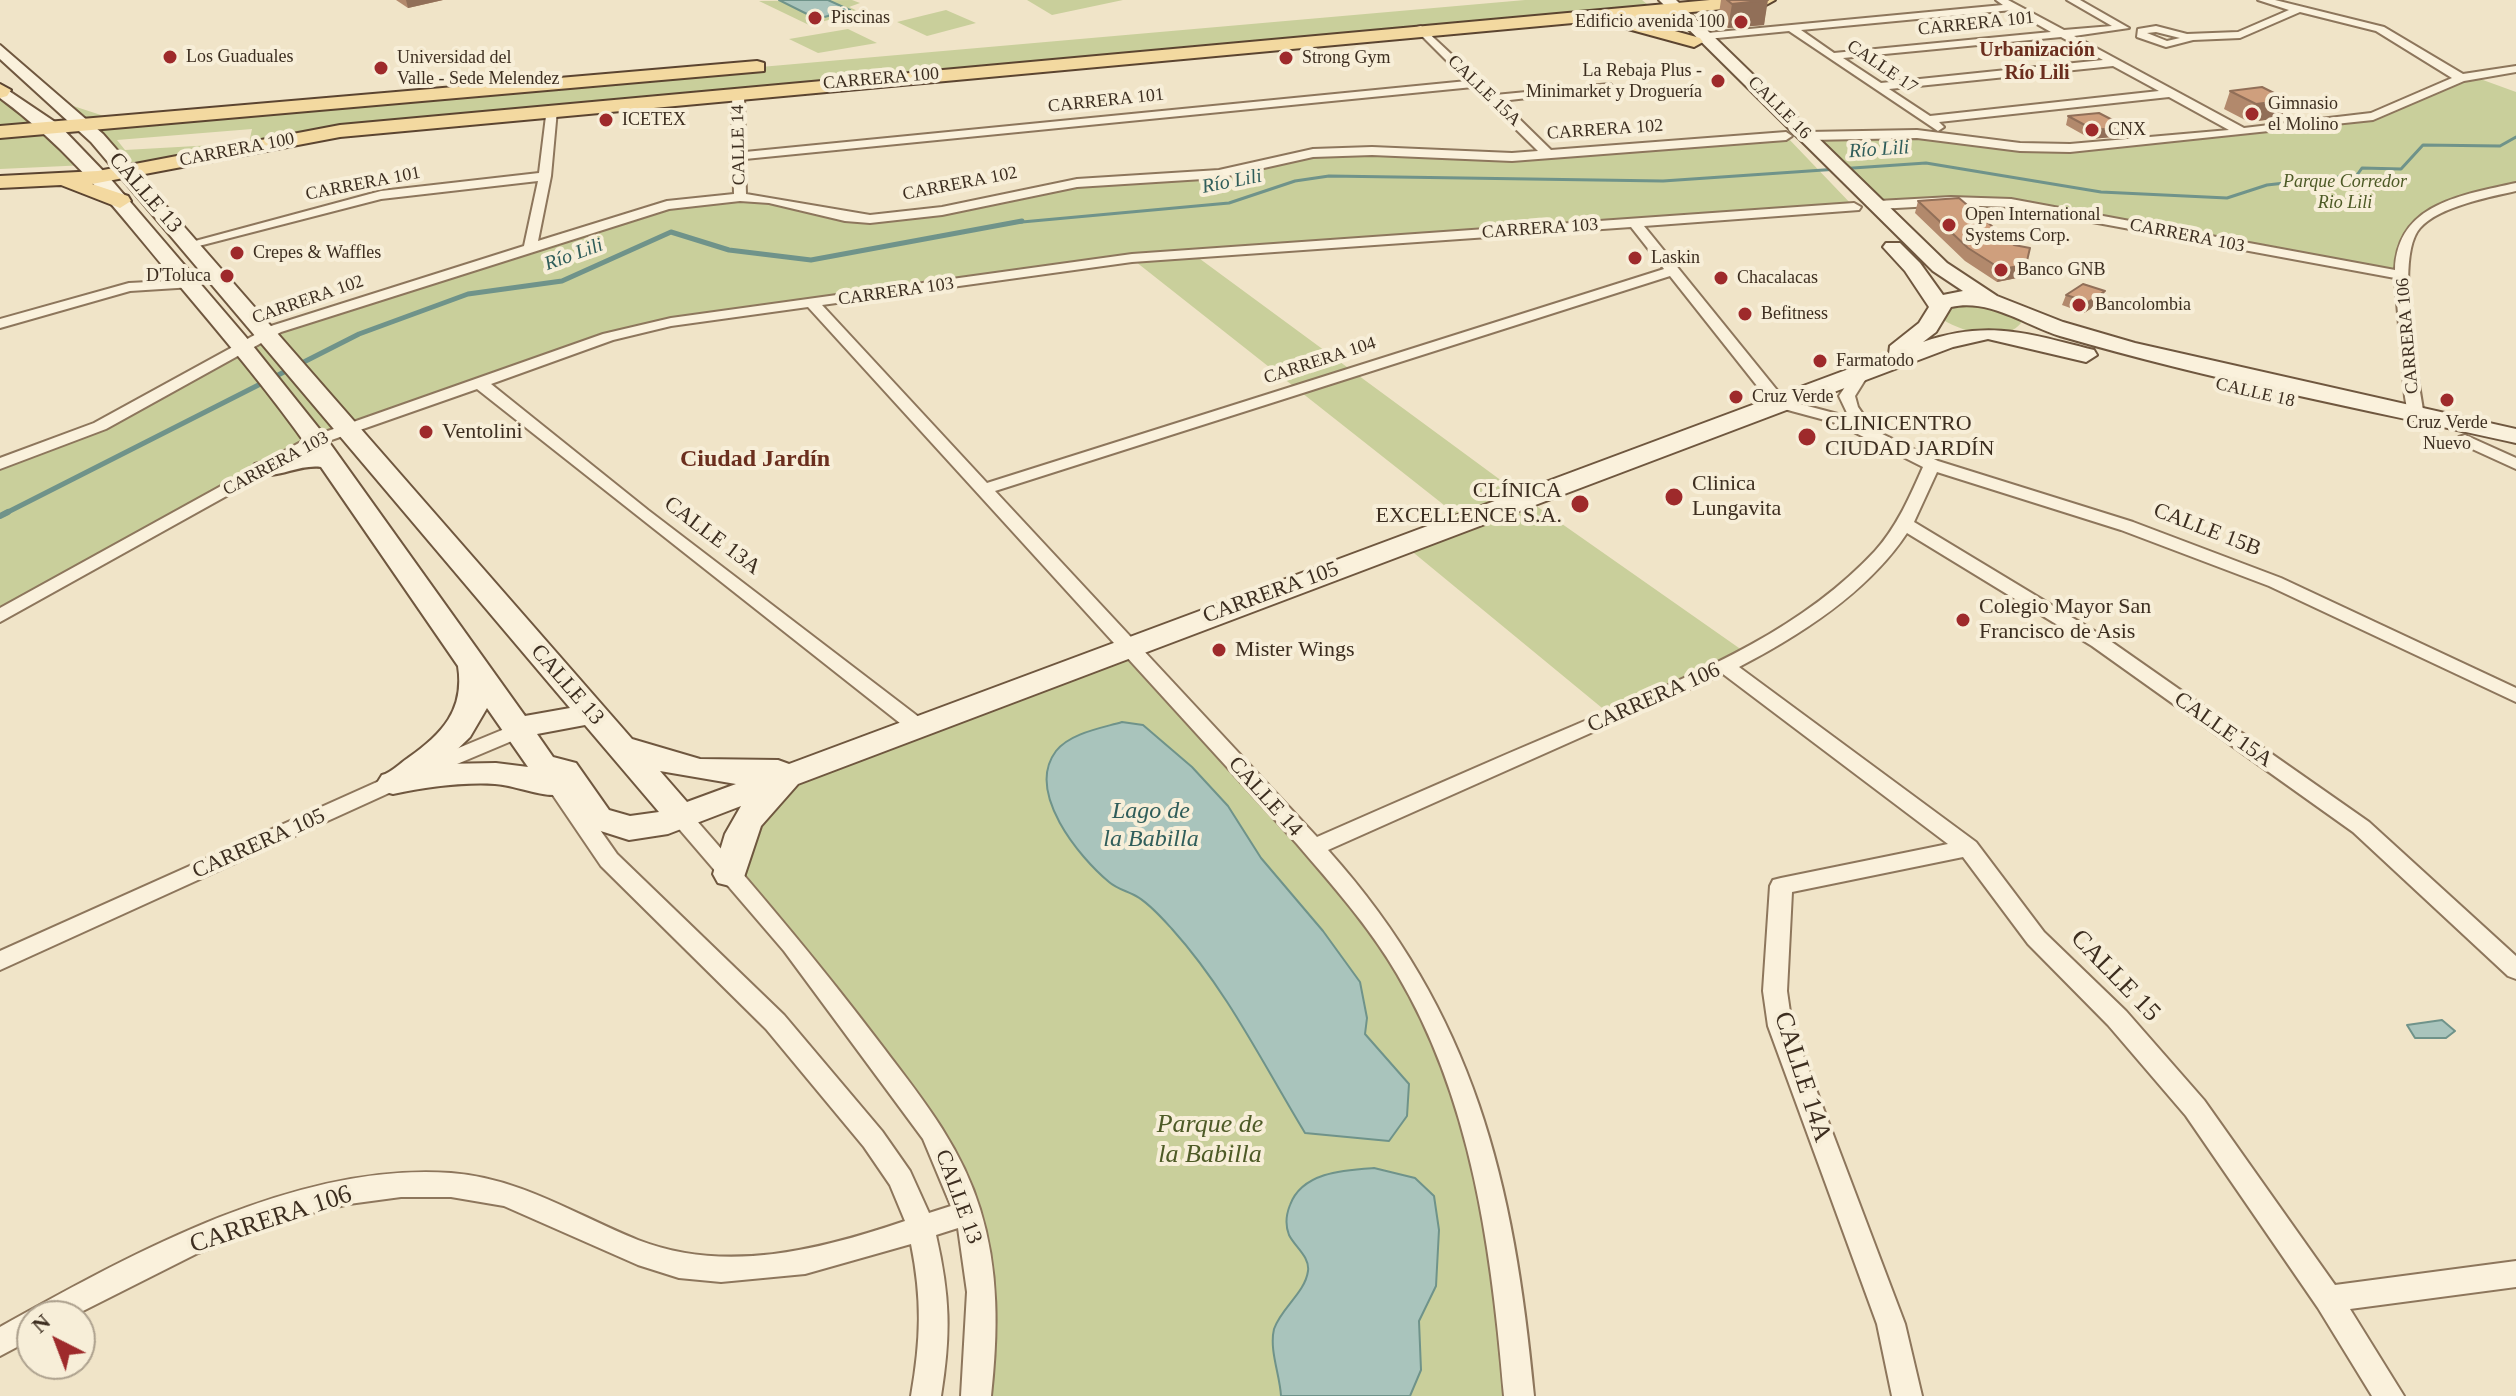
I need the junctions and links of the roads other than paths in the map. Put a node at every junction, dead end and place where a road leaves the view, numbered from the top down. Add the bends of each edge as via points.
1 (1766, 0) edge
2 (2001, 0) edge
3 (2072, 0) edge
4 (2263, 0) edge
5 (1745, 2) junction
6 (1661, 4) edge
7 (2014, 7) junction
8 (2299, 9) junction
9 (1551, 18) junction
10 (1298, 23) dead end
11 (2123, 28) junction
12 (1421, 29) junction
13 (1792, 29) junction
14 (2063, 33) junction
15 (1699, 35) junction
16 (0, 50) edge
17 (1833, 56) junction
18 (2118, 62) junction
19 (769, 66) dead end
20 (2516, 69) edge
21 (2461, 78) junction
22 (1476, 83) junction
23 (1606, 86) dead end
24 (1878, 87) junction
25 (0, 91) edge
26 (738, 92) junction
27 (2174, 93) junction
28 (1492, 99) junction
29 (61, 102) junction
30 (551, 110) junction
31 (190, 117) junction
32 (1927, 120) junction
33 (0, 132) edge
34 (92, 132) junction
35 (2242, 132) junction
36 (58, 134) junction
37 (1786, 136) junction
38 (1808, 136) junction
39 (1951, 136) junction
40 (0, 145) edge
41 (1548, 154) junction
42 (740, 156) junction
43 (119, 163) junction
44 (94, 172) junction
45 (0, 174) edge
46 (545, 176) junction
47 (53, 180) junction
48 (0, 182) edge
49 (2516, 187) edge
50 (740, 197) junction
51 (1860, 200) junction
52 (120, 201) junction
53 (1634, 222) junction
54 (191, 244) junction
55 (530, 248) junction
56 (169, 259) junction
57 (1672, 271) junction
58 (2400, 275) junction
59 (188, 284) junction
60 (129, 287) junction
61 (813, 304) junction
62 (1938, 307) junction
63 (2009, 308) junction
64 (0, 324) edge
65 (266, 333) junction
66 (1988, 334) junction
67 (240, 346) junction
68 (1862, 372) junction
69 (480, 383) junction
70 (1779, 403) junction
71 (2416, 415) junction
72 (348, 427) junction
73 (1872, 434) junction
74 (2516, 436) edge
75 (2465, 440) junction
76 (321, 450) junction
77 (2516, 451) edge
78 (0, 464) edge
79 (2516, 464) edge
80 (1932, 465) junction
81 (264, 469) joint
82 (981, 490) junction
83 (1905, 524) junction
84 (0, 616) edge
85 (1130, 646) junction
86 (473, 666) junction
87 (1725, 666) junction
88 (2516, 696) edge
89 (590, 715) junction
90 (917, 726) junction
91 (519, 730) junction
92 (624, 747) junction
93 (808, 766) junction
94 (550, 774) junction
95 (393, 783) junction
96 (682, 818) junction
97 (1312, 848) junction
98 (1968, 848) junction
99 (730, 874) junction
100 (0, 961) edge
101 (2516, 970) edge
102 (968, 1212) junction
103 (921, 1228) junction
104 (2516, 1274) edge
105 (2328, 1299) junction
106 (75, 1300) edge
107 (926, 1396) edge
108 (976, 1396) edge
109 (1519, 1396) edge
110 (1907, 1396) edge
111 (2389, 1396) edge

1 - 5 main road, CARRERA 100
2 - 7 street
3 - 11 street
4 - 8 street
5 - 6 main road, CARRERA 100
5 - 15 main road via 1700,17
6 - 9 main road, CARRERA 100
6 - 15 main road, CALLE 16
7 - 13 street
7 - 14 street
8 - 11 street via 2240,35 2187,37 2162,29 2141,33
8 - 21 street via 2380,29
9 - 12 main road, CARRERA 100
9 - 15 main road
10 - 34 main road via 1238,36
11 - 14 street, CARRERA 101
12 - 22 street, CALLE 15A
12 - 26 main road, CARRERA 100
13 - 15 street
13 - 17 street, CALLE 17
14 - 17 street, CARRERA 101
14 - 18 street
15 - 37 main road, CALLE 16
15 - 38 main road, CALLE 16
16 - 29 main road, CALLE 13
17 - 24 street, CALLE 17
18 - 24 street
18 - 27 street
19 - 31 main road, CARRERA 100
20 - 21 street
21 - 35 street via 2373,116
22 - 28 street, CALLE 15A
22 - 42 street, CARRERA 101
23 - 28 street
24 - 32 street, CALLE 17
25 - 36 main road, CALLE 13
26 - 30 main road, CARRERA 100
26 - 42 street, CALLE 14
27 - 32 street
27 - 35 street
28 - 41 street, CALLE 15A
29 - 31 main road via 106,117
29 - 34 main road, CALLE 13
30 - 43 main road, CARRERA 100 via 340,131
30 - 46 street
31 - 34 main road, CARRERA 100
32 - 39 street, CALLE 17
33 - 36 main road
34 - 36 main road
34 - 43 main road, CALLE 13
35 - 39 street via 2057,148
36 - 40 main road
36 - 44 main road, CALLE 13
37 - 41 street, CARRERA 102
37 - 51 main road, CALLE 16
38 - 39 street
38 - 51 main road, CALLE 16
41 - 50 street, CARRERA 102 via 1313,153 1219,174 1066,185 881,218 845,217 803,204
42 - 50 street, CALLE 14
43 - 44 main road, CARRERA 100
43 - 54 main road, CALLE 13
44 - 45 main road
44 - 47 main road, CARRERA 100
44 - 52 main road, CALLE 13
46 - 54 street, CARRERA 101 via 381,195
46 - 55 street
47 - 48 main road, CARRERA 100
47 - 52 main road
49 - 58 street, CARRERA 106 via 2425,217 2406,240
50 - 55 street, CARRERA 102 via 667,205
51 - 53 street, CARRERA 103
51 - 58 street, CARRERA 103 via 2011,203
51 - 62 main road, CALLE 16
51 - 63 main road, CALLE 16 via 1940,267
52 - 56 main road, CALLE 13
53 - 57 street
53 - 61 street, CARRERA 103 via 1132,258
54 - 65 main road, CALLE 13
55 - 65 street, CARRERA 102
56 - 59 main road, CALLE 13
56 - 60 street
57 - 70 street
57 - 82 street, CARRERA 104
58 - 71 street, CARRERA 106
59 - 60 street
59 - 67 main road, CALLE 13
60 - 64 street
61 - 69 street, CARRERA 103 via 645,328
61 - 82 street, CALLE 14
62 - 63 main road via 1965,297
62 - 66 main road via 1949,324
62 - 68 main road, CARRERA 105 via 1915,339
63 - 66 main road via 2021,323 2008,333
63 - 71 main road, CALLE 18 via 2130,349
65 - 67 street, CARRERA 102
65 - 72 main road, CALLE 13
66 - 68 main road, CARRERA 105 via 1947,341
66 - 75 main road, CALLE 18
67 - 76 main road, CALLE 13
67 - 78 street, CARRERA 102 via 110,421
68 - 70 main road, CARRERA 105
68 - 73 street, CALLE 15B via 1847,396 1858,421
69 - 72 street, CARRERA 103
69 - 90 street, CALLE 13A
70 - 73 street, CALLE 15B
70 - 85 main road, CARRERA 105
71 - 74 main road, CALLE 18
72 - 76 street, CARRERA 103
72 - 89 main road, CALLE 13
73 - 80 street, CALLE 15B
75 - 77 main road, CALLE 18
75 - 79 street
76 - 81 main road
76 - 86 main road, CALLE 13
80 - 83 street, CARRERA 106
80 - 88 street, CALLE 15B via 2127,526 2275,582
81 - 84 street, CARRERA 103
82 - 85 street, CALLE 14
83 - 87 street, CARRERA 106 via 1882,555 1833,598 1775,641
83 - 101 street, CALLE 15A via 2099,642 2361,827
85 - 90 main road, CARRERA 105
85 - 97 street, CALLE 14
86 - 91 main road, CALLE 13
86 - 95 main road via 476,691 459,728
87 - 97 street, CARRERA 106
87 - 98 street, CALLE 15
89 - 91 main road via 554,718
89 - 92 main road, CALLE 13
90 - 93 main road, CARRERA 105
91 - 94 main road, CALLE 13
91 - 95 street, CARRERA 105
92 - 93 main road via 661,762 706,771
92 - 96 main road, CALLE 13
93 - 96 main road, CARRERA 105
93 - 99 main road via 782,783 752,814 733,849
94 - 95 main road via 467,771
94 - 96 main road, CARRERA 105 via 565,771 587,807 609,825 643,828
94 - 103 street, CALLE 13 via 609,860 775,1022 873,1139 901,1179
95 - 100 street, CARRERA 105
96 - 99 street, CALLE 13
97 - 109 street, CALLE 14 via 1393,948 1444,1044 1486,1169
98 - 105 street, CALLE 15 via 2036,938 2117,1018 2195,1108
98 - 110 street, CALLE 14A via 1781,886 1775,991 1780,1026 1891,1324
99 - 102 street, CALLE 13 via 792,945 932,1131
102 - 103 street, CARRERA 106
102 - 108 street, CALLE 13 via 983,1280 984,1339
103 - 106 street, CARRERA 106 via 832,1258 770,1267 716,1267 640,1253 545,1207 498,1191 447,1185 360,1190 199,1240
103 - 107 street, CALLE 13 via 934,1287 935,1344
104 - 105 street
105 - 111 street, CALLE 15

